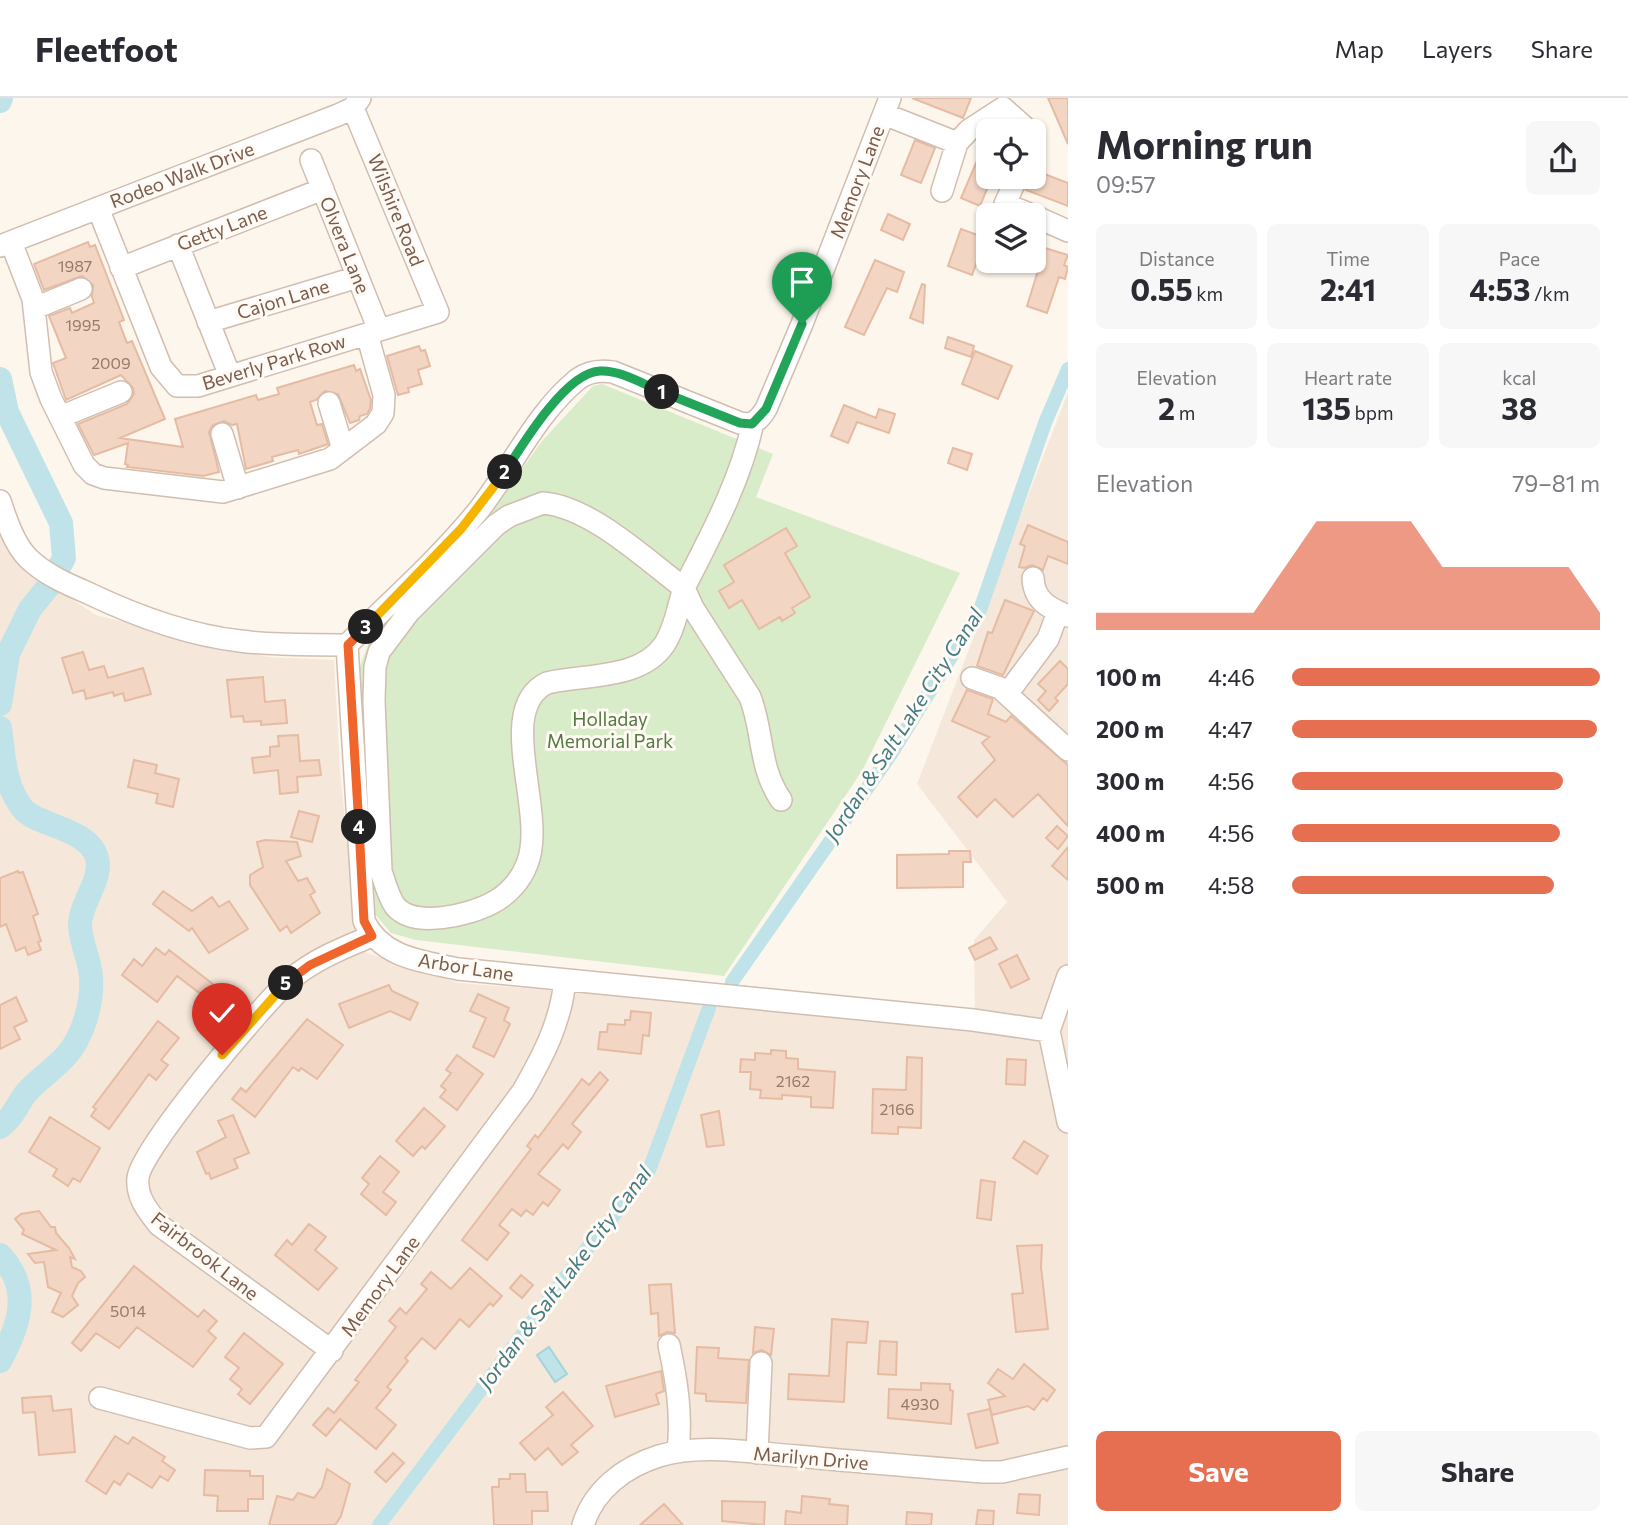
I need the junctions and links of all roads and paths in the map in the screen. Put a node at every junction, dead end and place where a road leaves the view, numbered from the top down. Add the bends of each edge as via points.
1 (357, 103) edge
2 (887, 106) edge
3 (986, 119) edge
4 (1015, 119) edge
5 (976, 125) edge
6 (957, 144) junction
7 (311, 160) dead end
8 (323, 189) junction
9 (942, 191) dead end
10 (98, 208) junction
11 (1046, 222) edge
12 (1068, 231) edge
13 (6, 244) edge
14 (178, 246) junction
15 (121, 268) junction
16 (358, 277) junction
17 (81, 289) dead end
18 (35, 308) junction
19 (438, 313) joint
20 (208, 322) junction
21 (373, 332) junction
22 (230, 376) junction
23 (121, 392) dead end
24 (329, 403) dead end
25 (60, 417) junction
26 (752, 424) junction
27 (222, 434) dead end
28 (343, 449) junction
29 (238, 488) junction
30 (0, 500) edge
31 (1033, 578) dead end
32 (684, 588) junction
33 (1063, 614) edge
34 (348, 645) junction
35 (972, 678) dead end
36 (1007, 694) junction
37 (1068, 750) edge
38 (781, 800) dead end
39 (372, 936) junction
40 (1068, 976) edge
41 (565, 981) junction
42 (1049, 1031) junction
43 (1068, 1122) edge
44 (670, 1345) dead end
45 (332, 1351) junction
46 (761, 1363) dead end
47 (100, 1398) dead end
48 (678, 1452) junction
49 (757, 1453) junction
50 (1068, 1457) edge
51 (583, 1525) edge

1 - 10 street, Rodeo Walk Drive
1 - 19 street, Wilshire Road
2 - 6 street
2 - 26 street, Memory Lane via 778,383 763,414
3 - 4 street via 1003,108
5 - 6 street
6 - 9 street
7 - 8 street, Olvera Lane
8 - 14 street, Getty Lane
8 - 16 street, Olvera Lane
10 - 13 street, Rodeo Walk Drive
10 - 15 street, Beverly Park Row
11 - 12 street
13 - 18 street
14 - 15 street, Getty Lane
14 - 20 street
15 - 22 street, Beverly Park Row via 170,381 187,387
16 - 20 street, Cajon Lane
16 - 21 street, Olvera Lane
17 - 18 street
18 - 25 street via 41,372
19 - 21 street, Beverly Park Row
20 - 22 street
21 - 22 street, Beverly Park Row
21 - 28 street, Olvera Lane via 383,413
23 - 25 street
24 - 28 street
25 - 29 street via 93,474 211,493
26 - 32 street, Memory Lane via 721,516
26 - 34 street via 613,372 584,375 537,425 477,512
27 - 29 street
28 - 29 street via 321,463
30 - 34 street via 26,557 118,608 176,628 249,642
31 - 33 street via 1036,595
32 - 32 street, Memory Lane via 671,632 646,663 547,683 529,696 522,721 533,841 523,875 509,891 493,903 448,917 415,916 395,906 381,871 375,667 379,652 408,612 496,525 542,503 580,513
32 - 38 street via 750,696 766,775
33 - 36 street
34 - 39 street via 364,921
35 - 36 street
36 - 37 street
39 - 41 street, Arbor Lane via 398,955 458,970
39 - 45 street, Fairbrook Lane via 310,965 261,1009 173,1122 140,1168 138,1180 140,1196 159,1225
40 - 42 street
41 - 42 street, Arbor Lane
41 - 45 street, Memory Lane via 554,1028 523,1091
42 - 43 street
44 - 48 street via 679,1391
45 - 47 street, Memory Lane via 266,1437 250,1438
46 - 49 street
48 - 49 street, Marilyn Drive
48 - 51 street, Marilyn Drive via 638,1464 617,1477 599,1493
49 - 50 street, Marilyn Drive via 983,1472

